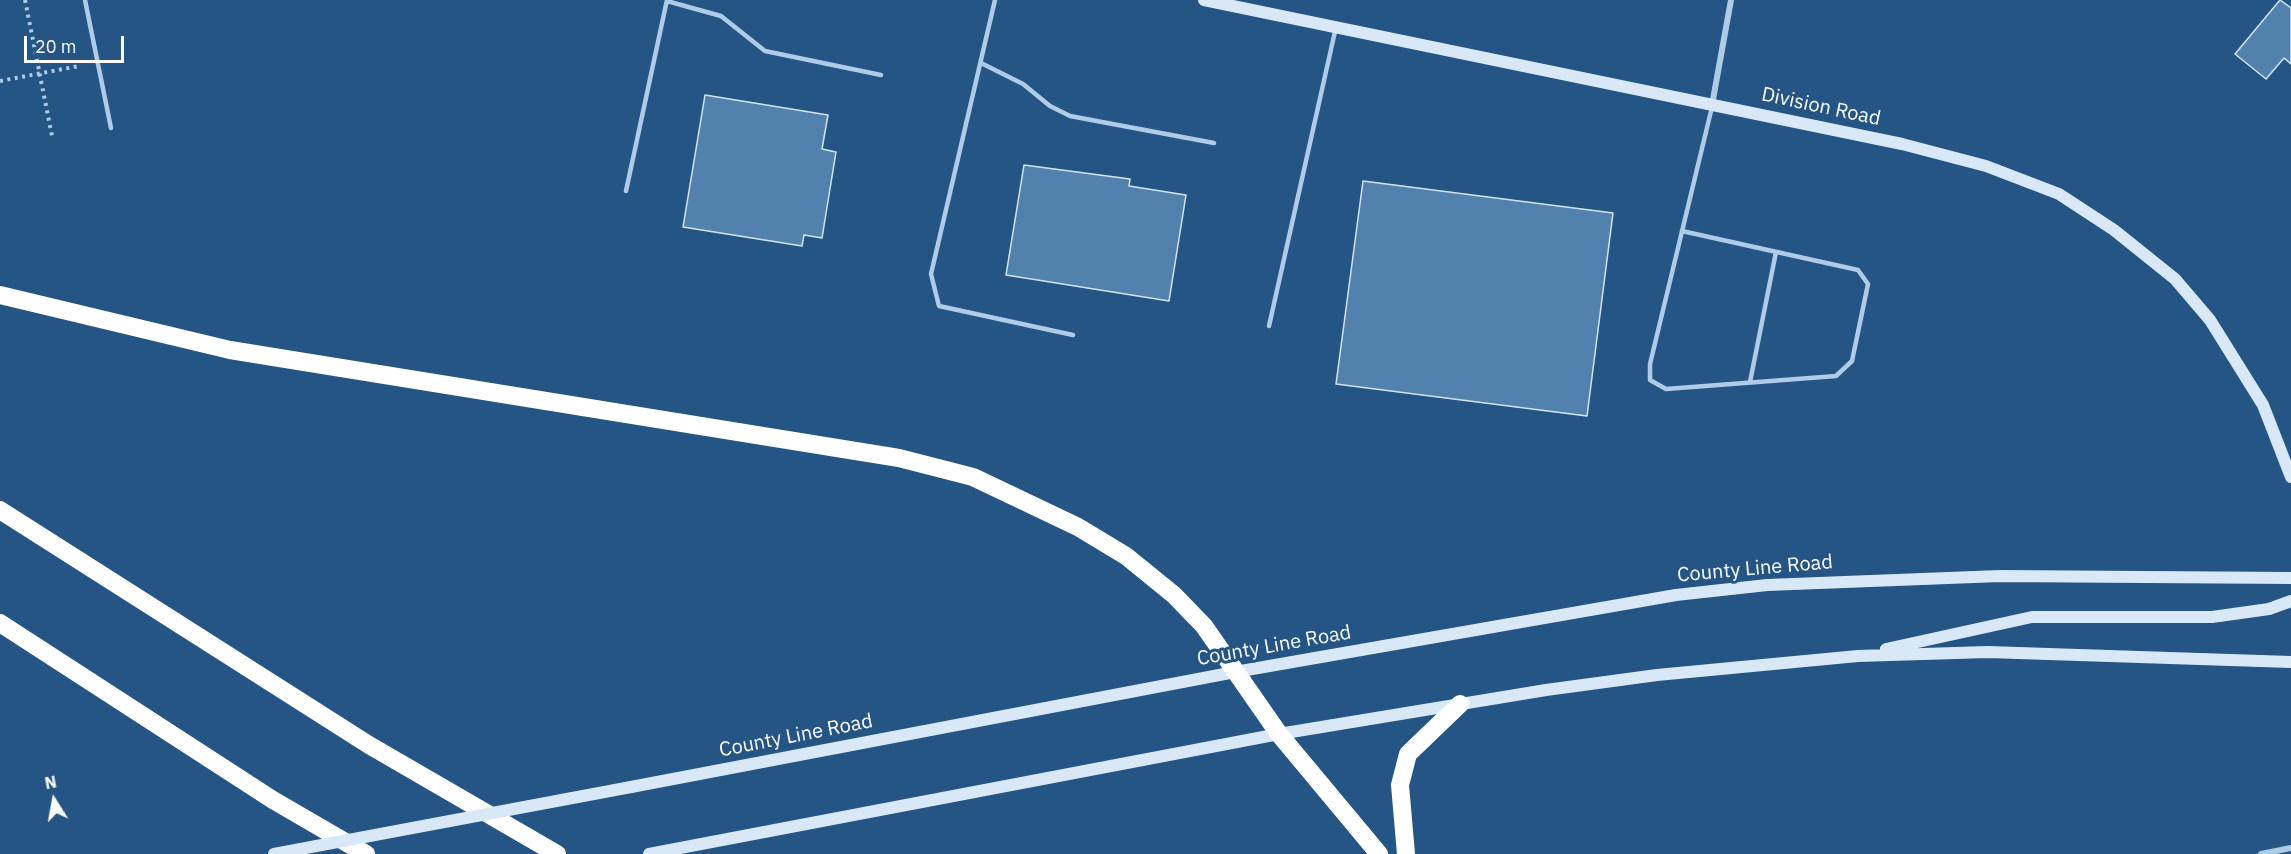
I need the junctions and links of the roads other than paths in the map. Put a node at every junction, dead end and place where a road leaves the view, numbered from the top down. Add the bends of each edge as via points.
1 (85, 0) edge
2 (667, 0) edge
3 (995, 0) edge
4 (1204, 0) edge
5 (1731, 0) edge
6 (1336, 27) junction
7 (981, 63) junction
8 (881, 75) dead end
9 (1712, 105) junction
10 (111, 128) dead end
11 (1214, 143) dead end
12 (626, 191) dead end
13 (1682, 231) junction
14 (1776, 252) junction
15 (0, 295) edge
16 (1269, 326) dead end
17 (1073, 335) dead end
18 (1750, 382) junction
19 (2291, 477) edge
20 (0, 510) edge
21 (2291, 578) edge
22 (2291, 601) edge
23 (0, 623) edge
24 (1858, 656) junction
25 (2291, 662) edge
26 (1234, 672) junction
27 (1460, 704) junction
28 (1279, 734) junction
29 (2291, 848) edge
30 (274, 854) edge
31 (366, 854) edge
32 (557, 854) edge
33 (649, 854) edge
34 (1380, 854) edge
35 (1406, 854) edge
36 (2261, 854) edge

1 - 10 lane
2 - 8 lane via 721,15 765,51
2 - 12 lane
3 - 7 lane
4 - 6 main road, Division Road
5 - 9 street
6 - 9 main road, Division Road
6 - 16 lane
7 - 11 lane via 1023,84 1070,116
7 - 17 lane via 931,274 939,306
9 - 13 lane
9 - 19 main road, Division Road via 1902,144 1986,166 2068,200 2114,230 2175,279 2210,320 2263,405
13 - 14 lane
13 - 18 lane via 1650,364 1650,380 1666,389
14 - 18 lane
14 - 18 lane via 1858,270 1868,284 1852,362 1836,376
15 - 26 highway via 230,350 899,458 973,477 1078,527 1126,556 1174,595 1204,626
20 - 32 highway via 369,745
21 - 26 main road, County Line Road via 2000,576 1767,585 1676,595
22 - 24 main road via 2269,609 2212,617 2032,617
23 - 31 highway via 273,800
24 - 25 main road via 1988,652
24 - 27 main road via 1657,675
26 - 28 highway
26 - 30 main road, County Line Road, bridge
27 - 28 main road
27 - 35 highway via 1408,754 1400,785
28 - 33 main road
28 - 34 highway
29 - 36 street

